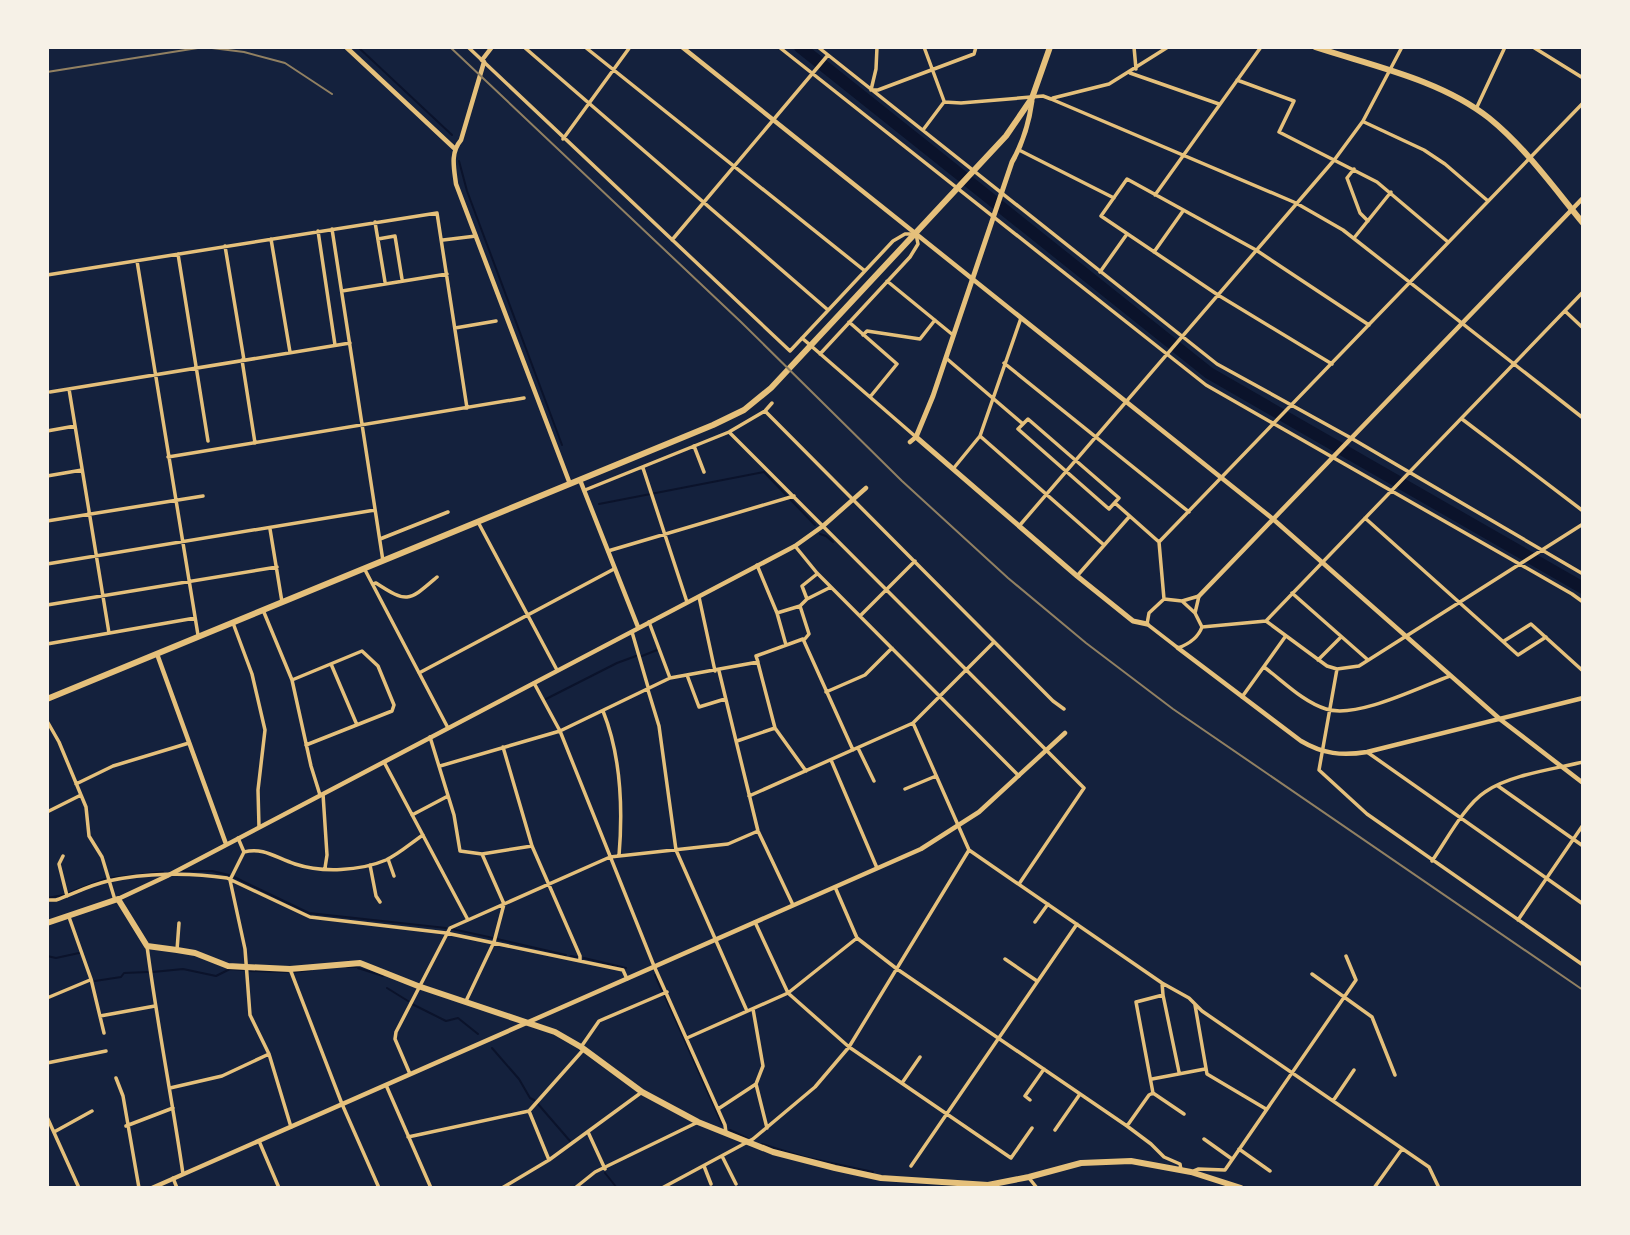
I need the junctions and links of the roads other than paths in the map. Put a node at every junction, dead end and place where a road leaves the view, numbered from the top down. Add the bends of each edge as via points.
1 (346, 47) edge
2 (468, 47) edge
3 (492, 47) edge
4 (524, 47) edge
5 (585, 47) edge
6 (631, 47) edge
7 (682, 47) edge
8 (779, 47) edge
9 (818, 47) edge
10 (877, 47) edge
11 (924, 47) edge
12 (976, 47) edge
13 (1050, 47) edge
14 (1134, 47) edge
15 (1168, 47) edge
16 (1261, 47) edge
17 (1315, 47) edge
18 (1402, 47) edge
19 (1505, 47) edge
20 (1533, 47) edge
21 (826, 56) junction
22 (483, 61) junction
23 (1136, 69) junction
24 (932, 70) junction
25 (614, 71) junction
26 (814, 72) junction
27 (1391, 72) junction
28 (1130, 73) junction
29 (1583, 78) edge
30 (1237, 80) junction
31 (871, 90) junction
32 (1032, 97) junction
33 (1051, 99) junction
34 (944, 102) junction
35 (1583, 103) edge
36 (590, 104) junction
37 (1219, 104) junction
38 (1476, 109) junction
39 (774, 120) junction
40 (1363, 121) junction
41 (923, 130) junction
42 (563, 139) junction
43 (454, 148) junction
44 (1019, 150) junction
45 (1184, 155) junction
46 (1335, 159) junction
47 (1529, 159) junction
48 (734, 167) junction
49 (1354, 169) junction
50 (973, 173) junction
51 (959, 187) junction
52 (1391, 192) junction
53 (1001, 195) junction
54 (1155, 195) junction
55 (1114, 198) junction
56 (1583, 198) edge
57 (1488, 201) junction
58 (704, 202) junction
59 (1296, 203) junction
60 (1571, 209) junction
61 (1183, 211) junction
62 (994, 215) junction
63 (1368, 220) junction
64 (375, 222) junction
65 (1583, 223) edge
66 (332, 229) junction
67 (318, 231) junction
68 (916, 234) junction
69 (1127, 234) junction
70 (476, 236) junction
71 (1354, 238) junction
72 (271, 239) junction
73 (378, 239) junction
74 (442, 240) junction
75 (673, 240) junction
76 (1448, 242) junction
77 (226, 246) junction
78 (1256, 250) junction
79 (1154, 251) junction
80 (178, 254) junction
81 (137, 261) junction
82 (864, 271) junction
83 (1100, 272) junction
84 (447, 274) junction
85 (47, 275) edge
86 (972, 279) junction
87 (402, 280) junction
88 (887, 281) junction
89 (385, 282) junction
90 (1411, 282) junction
91 (342, 291) junction
92 (1583, 292) edge
93 (1218, 295) junction
94 (828, 310) junction
95 (1564, 311) junction
96 (1021, 318) junction
97 (935, 320) junction
98 (496, 321) dead end
99 (849, 322) junction
100 (1463, 323) junction
101 (1369, 325) junction
102 (455, 328) junction
103 (1583, 328) edge
104 (863, 335) junction
105 (953, 335) junction
106 (802, 338) junction
107 (1180, 338) junction
108 (350, 343) junction
109 (335, 345) junction
110 (290, 352) junction
111 (1166, 353) junction
112 (820, 354) junction
113 (946, 358) junction
114 (243, 360) junction
115 (1004, 363) junction
116 (1514, 363) junction
117 (1332, 364) junction
118 (196, 368) junction
119 (154, 375) junction
120 (69, 389) junction
121 (50, 392) dead end
122 (869, 397) junction
123 (524, 398) dead end
124 (993, 398) junction
125 (1126, 401) junction
126 (772, 403) dead end
127 (1291, 406) junction
128 (467, 408) junction
129 (765, 411) junction
130 (1461, 418) junction
131 (1583, 418) edge
132 (1275, 423) junction
133 (1023, 424) junction
134 (75, 426) junction
135 (363, 426) junction
136 (47, 430) edge
137 (729, 432) junction
138 (980, 436) junction
139 (1096, 436) junction
140 (916, 437) junction
141 (1351, 438) junction
142 (208, 441) dead end
143 (910, 442) dead end
144 (255, 443) junction
145 (694, 446) junction
146 (168, 457) junction
147 (1333, 457) junction
148 (1076, 460) junction
149 (642, 467) junction
150 (953, 469) junction
151 (82, 470) junction
152 (1066, 471) junction
153 (704, 472) dead end
154 (1406, 475) junction
155 (47, 476) edge
156 (1221, 478) junction
157 (580, 480) junction
158 (570, 484) junction
159 (866, 488) dead end
160 (1393, 489) junction
161 (584, 491) junction
162 (1046, 495) junction
163 (203, 496) dead end
164 (794, 496) junction
165 (175, 500) junction
166 (853, 500) junction
167 (1115, 503) junction
168 (375, 510) junction
169 (1583, 511) edge
170 (448, 512) dead end
171 (1189, 512) junction
172 (90, 514) junction
173 (1129, 516) junction
174 (1365, 518) junction
175 (1273, 519) junction
176 (47, 521) edge
177 (478, 522) junction
178 (1583, 524) edge
179 (823, 526) junction
180 (1019, 526) junction
181 (270, 528) junction
182 (664, 533) junction
183 (380, 539) junction
184 (182, 542) junction
185 (1159, 542) junction
186 (795, 545) junction
187 (1104, 545) junction
188 (608, 551) junction
189 (1539, 551) junction
190 (96, 556) junction
191 (383, 561) junction
192 (915, 561) junction
193 (1321, 562) junction
194 (47, 564) edge
195 (1519, 564) junction
196 (757, 565) junction
197 (276, 567) junction
198 (364, 568) junction
199 (614, 569) junction
200 (817, 573) junction
201 (1583, 574) edge
202 (1077, 576) junction
203 (437, 577) dead end
204 (188, 582) junction
205 (373, 584) junction
206 (831, 587) junction
207 (887, 590) junction
208 (1292, 593) junction
209 (103, 596) junction
210 (1199, 596) junction
211 (698, 597) junction
212 (807, 599) junction
213 (1164, 599) junction
214 (1182, 601) junction
215 (687, 602) junction
216 (1459, 602) junction
217 (1583, 602) edge
218 (282, 603) junction
219 (47, 605) edge
220 (800, 606) junction
221 (263, 610) junction
222 (777, 613) junction
223 (1195, 613) junction
224 (529, 615) junction
225 (860, 616) junction
226 (195, 618) junction
227 (1266, 621) junction
228 (233, 622) junction
229 (649, 622) junction
230 (1147, 624) junction
231 (1202, 627) junction
232 (635, 629) junction
233 (109, 634) junction
234 (1406, 636) junction
235 (198, 637) junction
236 (1285, 637) junction
237 (1341, 637) junction
238 (1546, 638) junction
239 (804, 640) junction
240 (1504, 641) junction
241 (995, 642) junction
242 (47, 644) edge
243 (786, 645) junction
244 (892, 648) junction
245 (1178, 648) junction
246 (157, 654) junction
247 (1317, 660) junction
248 (1368, 660) junction
249 (758, 662) junction
250 (331, 664) junction
251 (1264, 667) junction
252 (1337, 669) junction
253 (557, 670) junction
254 (717, 670) junction
255 (966, 670) junction
256 (1583, 671) edge
257 (419, 673) junction
258 (687, 675) junction
259 (1450, 676) junction
260 (670, 678) junction
261 (292, 680) junction
262 (534, 683) junction
263 (648, 689) junction
264 (826, 692) junction
265 (48, 696) edge
266 (939, 696) junction
267 (1242, 697) junction
268 (1583, 698) edge
269 (726, 699) junction
270 (1064, 709) dead end
271 (1329, 710) junction
272 (603, 711) junction
273 (1501, 720) junction
274 (47, 721) edge
275 (913, 723) junction
276 (357, 725) junction
277 (448, 728) junction
278 (775, 728) junction
279 (560, 731) junction
280 (1065, 733) dead end
281 (430, 737) junction
282 (736, 741) junction
283 (189, 743) junction
284 (306, 745) junction
285 (503, 747) junction
286 (858, 748) junction
287 (853, 750) junction
288 (1047, 751) junction
289 (1322, 751) junction
290 (1367, 752) junction
291 (831, 760) junction
292 (383, 762) junction
293 (1583, 762) edge
294 (440, 766) junction
295 (1562, 767) junction
296 (806, 771) junction
297 (936, 776) junction
298 (1019, 776) junction
299 (874, 781) dead end
300 (1583, 783) edge
301 (76, 784) junction
302 (1498, 786) junction
303 (905, 789) dead end
304 (322, 794) junction
305 (81, 795) junction
306 (448, 796) junction
307 (750, 796) junction
308 (47, 812) edge
309 (412, 815) junction
310 (1462, 818) junction
311 (1583, 825) edge
312 (259, 827) junction
313 (959, 827) junction
314 (758, 831) junction
315 (423, 835) junction
316 (47, 837) edge
317 (238, 837) junction
318 (1573, 839) junction
319 (226, 844) junction
320 (47, 846) edge
321 (532, 846) junction
322 (1583, 846) edge
323 (676, 850) junction
324 (969, 850) junction
325 (244, 852) junction
326 (482, 854) junction
327 (63, 856) dead end
328 (619, 856) junction
329 (610, 857) junction
330 (388, 859) junction
331 (1432, 861) junction
332 (370, 866) junction
333 (325, 868) junction
334 (877, 868) junction
335 (167, 876) junction
336 (394, 876) dead end
337 (1547, 878) junction
338 (230, 880) junction
339 (108, 881) junction
340 (549, 884) junction
341 (1019, 884) junction
342 (835, 887) junction
343 (67, 896) junction
344 (47, 900) edge
345 (116, 900) junction
346 (380, 902) dead end
347 (504, 904) junction
348 (1048, 904) junction
349 (1583, 904) edge
350 (793, 905) junction
351 (69, 917) junction
352 (468, 920) junction
353 (1518, 920) junction
354 (755, 922) junction
355 (1035, 922) dead end
356 (47, 923) edge
357 (179, 923) dead end
358 (1077, 925) junction
359 (446, 933) junction
360 (857, 937) junction
361 (715, 940) junction
362 (494, 942) junction
363 (147, 946) junction
364 (177, 950) junction
365 (1346, 956) dead end
366 (1004, 959) dead end
367 (580, 961) junction
368 (1583, 965) edge
369 (246, 967) junction
370 (654, 967) junction
371 (290, 969) junction
372 (897, 969) junction
373 (1312, 974) dead end
374 (91, 979) junction
375 (627, 979) junction
376 (1037, 981) junction
377 (1163, 983) junction
378 (418, 986) junction
379 (667, 992) junction
380 (788, 993) junction
381 (1163, 995) junction
382 (1344, 996) junction
383 (47, 998) edge
384 (465, 1003) junction
385 (1195, 1005) junction
386 (155, 1006) junction
387 (753, 1009) junction
388 (747, 1011) junction
389 (100, 1016) junction
390 (527, 1023) junction
391 (104, 1033) dead end
392 (687, 1038) junction
393 (999, 1039) junction
394 (849, 1047) junction
395 (583, 1048) junction
396 (106, 1051) dead end
397 (269, 1054) junction
398 (920, 1057) dead end
399 (47, 1063) edge
400 (1044, 1069) junction
401 (1206, 1069) junction
402 (1354, 1070) dead end
403 (1179, 1072) junction
404 (1292, 1072) junction
405 (410, 1074) junction
406 (1395, 1075) dead end
407 (116, 1078) dead end
408 (1152, 1079) junction
409 (902, 1083) junction
410 (756, 1084) junction
411 (386, 1085) junction
412 (170, 1087) junction
413 (642, 1092) junction
414 (1153, 1093) junction
415 (1080, 1094) junction
416 (1030, 1100) dead end
417 (1333, 1101) junction
418 (342, 1104) junction
419 (173, 1108) junction
420 (718, 1109) junction
421 (1266, 1109) junction
422 (92, 1111) dead end
423 (529, 1111) junction
424 (1184, 1114) dead end
425 (947, 1115) junction
426 (47, 1117) edge
427 (698, 1122) junction
428 (127, 1126) junction
429 (1127, 1126) junction
430 (291, 1127) junction
431 (767, 1128) junction
432 (1032, 1128) dead end
433 (1055, 1130) dead end
434 (54, 1132) junction
435 (588, 1132) junction
436 (726, 1133) junction
437 (408, 1137) junction
438 (1204, 1139) dead end
439 (259, 1141) junction
440 (746, 1142) junction
441 (1239, 1149) junction
442 (1402, 1149) junction
443 (722, 1156) junction
444 (1232, 1159) junction
445 (550, 1160) junction
446 (704, 1166) junction
447 (911, 1166) dead end
448 (605, 1168) junction
449 (1181, 1170) junction
450 (1270, 1171) dead end
451 (1191, 1172) junction
452 (183, 1174) junction
453 (1028, 1177) junction
454 (173, 1178) junction
455 (710, 1184) dead end
456 (736, 1184) dead end
457 (988, 1185) junction
458 (430, 1187) edge
459 (79, 1188) edge
460 (139, 1188) edge
461 (152, 1188) edge
462 (177, 1188) edge
463 (279, 1188) edge
464 (379, 1188) edge
465 (502, 1188) edge
466 (575, 1188) edge
467 (662, 1188) edge
468 (978, 1188) edge
469 (1037, 1188) edge
470 (1241, 1188) edge
471 (1374, 1188) edge
472 (1439, 1188) edge

1 - 43 street
2 - 22 street
3 - 22 street
4 - 36 street
5 - 25 street
6 - 25 street
7 - 39 street
8 - 26 street
9 - 21 street
10 - 31 street
11 - 24 street
12 - 24 street via 974,54
13 - 32 main road
14 - 23 street
15 - 23 street
16 - 30 street
17 - 27 main road
18 - 27 street
19 - 38 street
20 - 29 street
21 - 26 street
21 - 31 street
22 - 42 street
22 - 43 street via 461,140
23 - 28 street
24 - 31 street
24 - 34 street
25 - 36 street
25 - 48 street
26 - 39 street
26 - 51 street
27 - 38 main road
27 - 40 street
28 - 33 street via 1110,85
28 - 37 street
30 - 37 street
30 - 46 street via 1294,102 1279,131
31 - 41 street
32 - 33 street
32 - 34 street
32 - 44 main road
32 - 50 main road
33 - 45 street
34 - 41 street
35 - 47 street
36 - 42 street
36 - 58 street
37 - 45 street
38 - 47 main road
39 - 48 street
39 - 68 street
40 - 46 street
40 - 57 street via 1434,157
41 - 50 street
42 - 75 street
43 - 70 street via 456,184
44 - 53 main road
44 - 55 street
45 - 54 street
45 - 59 street
46 - 49 street
46 - 59 street
47 - 57 street
47 - 60 main road
48 - 58 street
48 - 82 street
49 - 52 street
49 - 63 street via 1347,178 1360,214
50 - 51 main road
50 - 53 street
51 - 62 street
51 - 68 main road
52 - 63 street
52 - 76 street
53 - 62 main road
53 - 83 street
54 - 55 street via 1127,179
54 - 61 street
55 - 69 street via 1101,216
56 - 60 street
57 - 76 street
58 - 75 street
58 - 94 street
59 - 71 street
59 - 78 street
60 - 65 main road
60 - 100 street
61 - 78 street
61 - 79 street
62 - 86 main road
62 - 111 street
63 - 71 street
64 - 66 street
64 - 73 street
64 - 74 street via 437,213
66 - 67 street
66 - 91 street
67 - 72 street
67 - 109 street
68 - 82 street via 893,241
68 - 86 street
68 - 88 street via 918,244 910,257
68 - 157 main road via 754,402 713,425
69 - 79 street
69 - 83 street
70 - 74 street
70 - 158 street
71 - 90 street
72 - 77 street
72 - 110 street
73 - 87 street via 395,236
73 - 89 street
74 - 84 street
75 - 106 street via 790,351
76 - 90 street
77 - 80 street
77 - 114 street
78 - 93 street
78 - 101 street
79 - 93 street
80 - 81 street
80 - 118 street
81 - 85 street
81 - 119 street
82 - 94 street
83 - 107 street
84 - 87 street
84 - 102 street
86 - 96 street
86 - 105 main road
87 - 89 street
88 - 97 street
88 - 99 street
89 - 91 street
90 - 100 street
90 - 101 street
91 - 108 street
92 - 95 street
93 - 107 street
93 - 117 street
94 - 106 street
95 - 103 street
95 - 116 street
96 - 115 street
96 - 125 street
97 - 104 street via 920,339 867,331
97 - 105 street
98 - 102 street
99 - 104 street
99 - 112 street
100 - 116 street
100 - 141 street
101 - 117 street
102 - 128 street
104 - 122 street via 897,364
105 - 113 main road
106 - 112 street
107 - 111 street
107 - 127 street
108 - 109 street
108 - 135 street
109 - 110 street
110 - 114 street
111 - 125 street
111 - 132 street via 1206,385
112 - 122 street
113 - 124 street
113 - 140 main road
114 - 118 street
114 - 144 street
115 - 124 street
115 - 139 street
116 - 130 street
116 - 131 street
117 - 127 street
118 - 119 street
118 - 142 street
119 - 120 street
119 - 146 street
120 - 121 street
120 - 134 street
122 - 140 street
123 - 128 street
124 - 133 street
124 - 138 street
125 - 139 street
125 - 156 street
126 - 129 street
127 - 132 street
127 - 141 street
128 - 135 street
129 - 137 street
129 - 166 street
130 - 154 street
130 - 169 street
132 - 147 street
132 - 156 street
133 - 148 street via 1028,419
133 - 152 street via 1018,429
134 - 136 street
134 - 151 street
135 - 144 street
135 - 168 street
137 - 145 street
137 - 164 street
138 - 150 street
138 - 162 street
139 - 148 street
139 - 171 street
140 - 143 street
140 - 150 main road
141 - 147 street
141 - 154 street
144 - 146 street
145 - 149 street
145 - 153 street
146 - 165 street
147 - 160 street
147 - 175 street
148 - 152 street
148 - 167 street via 1119,498
149 - 161 street
149 - 182 street
150 - 180 main road
151 - 155 street
151 - 172 street
152 - 162 street
152 - 167 street via 1110,509
154 - 160 street
154 - 189 street
156 - 171 street
156 - 175 street
157 - 158 main road
157 - 161 street
158 - 177 main road
159 - 166 street
160 - 174 street
160 - 195 street
161 - 188 street
162 - 180 street
162 - 187 street
163 - 165 street
164 - 179 street
164 - 182 street
165 - 172 street
165 - 184 street
166 - 179 street
166 - 192 street
167 - 173 street
168 - 181 street
168 - 183 street
170 - 183 street
171 - 185 street
172 - 176 street
172 - 190 street
173 - 185 street
173 - 187 street
174 - 193 street
174 - 216 street
175 - 193 street
175 - 210 street
177 - 191 main road
177 - 224 street
178 - 189 street
179 - 186 street
179 - 207 street
180 - 202 main road
181 - 184 street
181 - 197 street
182 - 188 street
182 - 215 street
183 - 191 street
184 - 190 street
184 - 204 street
185 - 213 street
186 - 196 street
186 - 200 street
187 - 202 street
188 - 199 street
189 - 195 street
189 - 201 street
190 - 194 street
190 - 209 street
191 - 198 main road
192 - 207 street
192 - 241 street
193 - 208 street
193 - 234 street
195 - 216 street
195 - 217 street
196 - 211 street
196 - 222 street
197 - 204 street
197 - 218 street
198 - 205 street
198 - 218 main road
199 - 224 street
199 - 232 street
200 - 206 street
200 - 212 street via 802,586
202 - 230 main road via 1133,621
203 - 205 street via 407,598
204 - 209 street
204 - 226 street
205 - 257 street
206 - 212 street
206 - 225 street
207 - 225 street
207 - 255 street
208 - 227 street
208 - 237 street
209 - 219 street
209 - 233 street
210 - 214 street
210 - 223 street
211 - 215 street
211 - 254 street
212 - 220 street
213 - 214 street
213 - 230 street via 1149,613
214 - 223 street
215 - 229 street
216 - 234 street
216 - 240 street
218 - 221 main road
220 - 222 street
220 - 239 street via 809,634
221 - 228 main road
221 - 261 street
222 - 243 street
223 - 231 street
224 - 253 street
224 - 257 street
225 - 244 street
226 - 233 street
226 - 235 street
227 - 231 street
227 - 236 street
228 - 235 main road
228 - 312 street via 265,730
229 - 232 street
229 - 260 street
230 - 245 street
231 - 245 street via 1189,644
232 - 253 street
232 - 263 street
233 - 242 street
234 - 248 street
234 - 259 street
235 - 246 main road
236 - 247 street
236 - 251 street
237 - 247 street
237 - 248 street
238 - 240 street via 1531,624
238 - 240 street via 1518,655
238 - 256 street
239 - 243 street
239 - 264 street
241 - 255 street
241 - 270 street
243 - 249 street via 756,656
244 - 264 street via 865,675
244 - 266 street
245 - 267 street
246 - 265 main road
246 - 283 street
247 - 252 street
248 - 252 street
249 - 254 street
249 - 278 street
250 - 261 street
250 - 276 street
250 - 276 street via 362,651 378,666 394,705 392,711
251 - 267 street
251 - 271 street via 1309,701
252 - 271 street
253 - 262 street
254 - 258 street
254 - 269 street
255 - 266 street
255 - 288 street
257 - 277 street
258 - 260 street
258 - 269 street via 699,707
259 - 271 street via 1363,709
259 - 273 street
260 - 263 street
261 - 284 street
262 - 277 street
262 - 279 street
263 - 272 street
263 - 323 street via 659,726
264 - 287 street
266 - 275 street
266 - 298 street
267 - 289 street
268 - 273 street
269 - 282 street
271 - 289 street
272 - 279 street
272 - 328 street via 615,748
273 - 290 street
273 - 295 street
274 - 301 street
275 - 286 street
275 - 297 street
276 - 284 street
277 - 281 street
278 - 282 street
278 - 296 street
279 - 285 street
279 - 329 street
280 - 288 street
281 - 292 street
281 - 294 street
282 - 307 street
283 - 301 street via 113,766
283 - 319 street
284 - 304 street
285 - 294 street
285 - 321 street
286 - 287 street
286 - 299 street
287 - 291 street
288 - 298 street
288 - 341 street via 1084,788
289 - 290 street via 1339,755
289 - 331 street via 1320,771 1328,780
290 - 310 street
291 - 296 street
291 - 334 street
292 - 304 street
292 - 309 street
293 - 295 street
294 - 306 street
295 - 300 street
295 - 302 street
296 - 307 street
297 - 303 street
297 - 313 street
298 - 313 street
301 - 305 street
302 - 310 street via 1485,792
302 - 318 street
304 - 312 street
304 - 333 street
305 - 308 street
305 - 339 street via 89,836 102,857
306 - 309 street
306 - 326 street via 460,851
307 - 314 street
309 - 315 street
310 - 331 street
310 - 337 street
311 - 318 street
312 - 317 street
313 - 324 street
313 - 334 street
314 - 323 street via 728,844
314 - 350 street
315 - 330 street
315 - 352 street
316 - 320 street
317 - 319 street
317 - 325 street
318 - 322 street
318 - 337 street
319 - 335 street
321 - 326 street
321 - 340 street
323 - 328 street
323 - 361 street
324 - 341 street
324 - 372 street
325 - 333 street via 267,851 295,864
325 - 338 street
326 - 347 street
327 - 343 street via 59,864
328 - 329 street
329 - 340 street
329 - 370 street
330 - 332 street
330 - 336 street
331 - 353 street
332 - 333 street
332 - 346 street
334 - 342 street
335 - 338 street
335 - 339 street
335 - 345 street
337 - 349 street
337 - 353 street
338 - 359 street via 310,917
338 - 369 street
339 - 343 street
339 - 345 street
340 - 347 street
340 - 367 street
341 - 348 street
342 - 350 street
342 - 360 street
343 - 344 street
345 - 351 main road
345 - 363 main road
347 - 352 street
347 - 362 street
348 - 355 street
348 - 358 street
350 - 354 street
351 - 356 main road
351 - 374 street
352 - 359 street
353 - 368 street
354 - 361 street
354 - 380 street
357 - 364 street
358 - 376 street
358 - 377 street
359 - 362 street
359 - 378 street
360 - 372 street
360 - 380 street
361 - 370 street
361 - 388 street
362 - 367 street
362 - 384 street
363 - 364 main road
363 - 386 street
364 - 369 main road
365 - 382 street via 1356,980
366 - 376 street
367 - 375 street via 623,971
369 - 371 main road
369 - 397 street via 250,1015
370 - 375 street
370 - 379 street
371 - 378 main road via 360,963
371 - 418 street
372 - 393 street
372 - 394 street
373 - 382 street
374 - 383 street
374 - 389 street
375 - 390 street
376 - 393 street
377 - 381 street
377 - 385 street
378 - 384 main road
378 - 405 street via 395,1039
379 - 392 street
379 - 395 street via 599,1021
380 - 387 street
380 - 394 street
381 - 403 street
381 - 408 street via 1136,1002
382 - 404 street
382 - 406 street via 1372,1017
384 - 390 main road
385 - 401 street
385 - 404 street
386 - 389 street
386 - 412 street
387 - 388 street
387 - 410 street via 763,1066
388 - 392 street
389 - 391 street
390 - 395 main road
390 - 405 street
392 - 420 street
393 - 400 street
393 - 425 street
394 - 409 street
394 - 431 street via 815,1087
395 - 413 main road
395 - 423 street
396 - 399 street
397 - 412 street via 222,1076
397 - 430 street
398 - 409 street
400 - 415 street
400 - 416 street via 1025,1096
401 - 403 street
401 - 421 street via 1207,1074
402 - 417 street
403 - 408 street
404 - 417 street
404 - 421 street
405 - 411 street
407 - 428 street
408 - 414 street
409 - 425 street
410 - 420 street
410 - 431 street
411 - 418 street
411 - 437 street
412 - 419 street
413 - 427 main road
413 - 435 street
414 - 424 street
414 - 429 street
415 - 429 street
415 - 433 street
417 - 442 street
418 - 430 street
418 - 464 street
419 - 428 street
419 - 452 street
420 - 436 street
421 - 441 street
422 - 434 street
423 - 437 street
423 - 445 street
425 - 432 street via 1011,1158
425 - 447 street
426 - 434 street
427 - 436 main road
427 - 448 street
428 - 460 street
429 - 449 street via 1164,1157 1180,1164
430 - 439 street
431 - 440 street
434 - 459 street
435 - 445 street
435 - 448 street
436 - 440 main road
437 - 458 street
438 - 444 street
439 - 452 street
439 - 463 street
440 - 443 street
440 - 457 main road via 881,1178
441 - 444 street
441 - 450 street
442 - 471 street
442 - 472 street via 1429,1167
443 - 446 street
443 - 456 street
444 - 451 street via 1226,1170
445 - 465 street
446 - 455 street
446 - 467 street
448 - 466 street
449 - 451 main road
449 - 453 main road via 1101,1161
451 - 470 main road
452 - 454 street
453 - 457 main road
453 - 469 street
454 - 461 street
454 - 462 street
457 - 468 street

